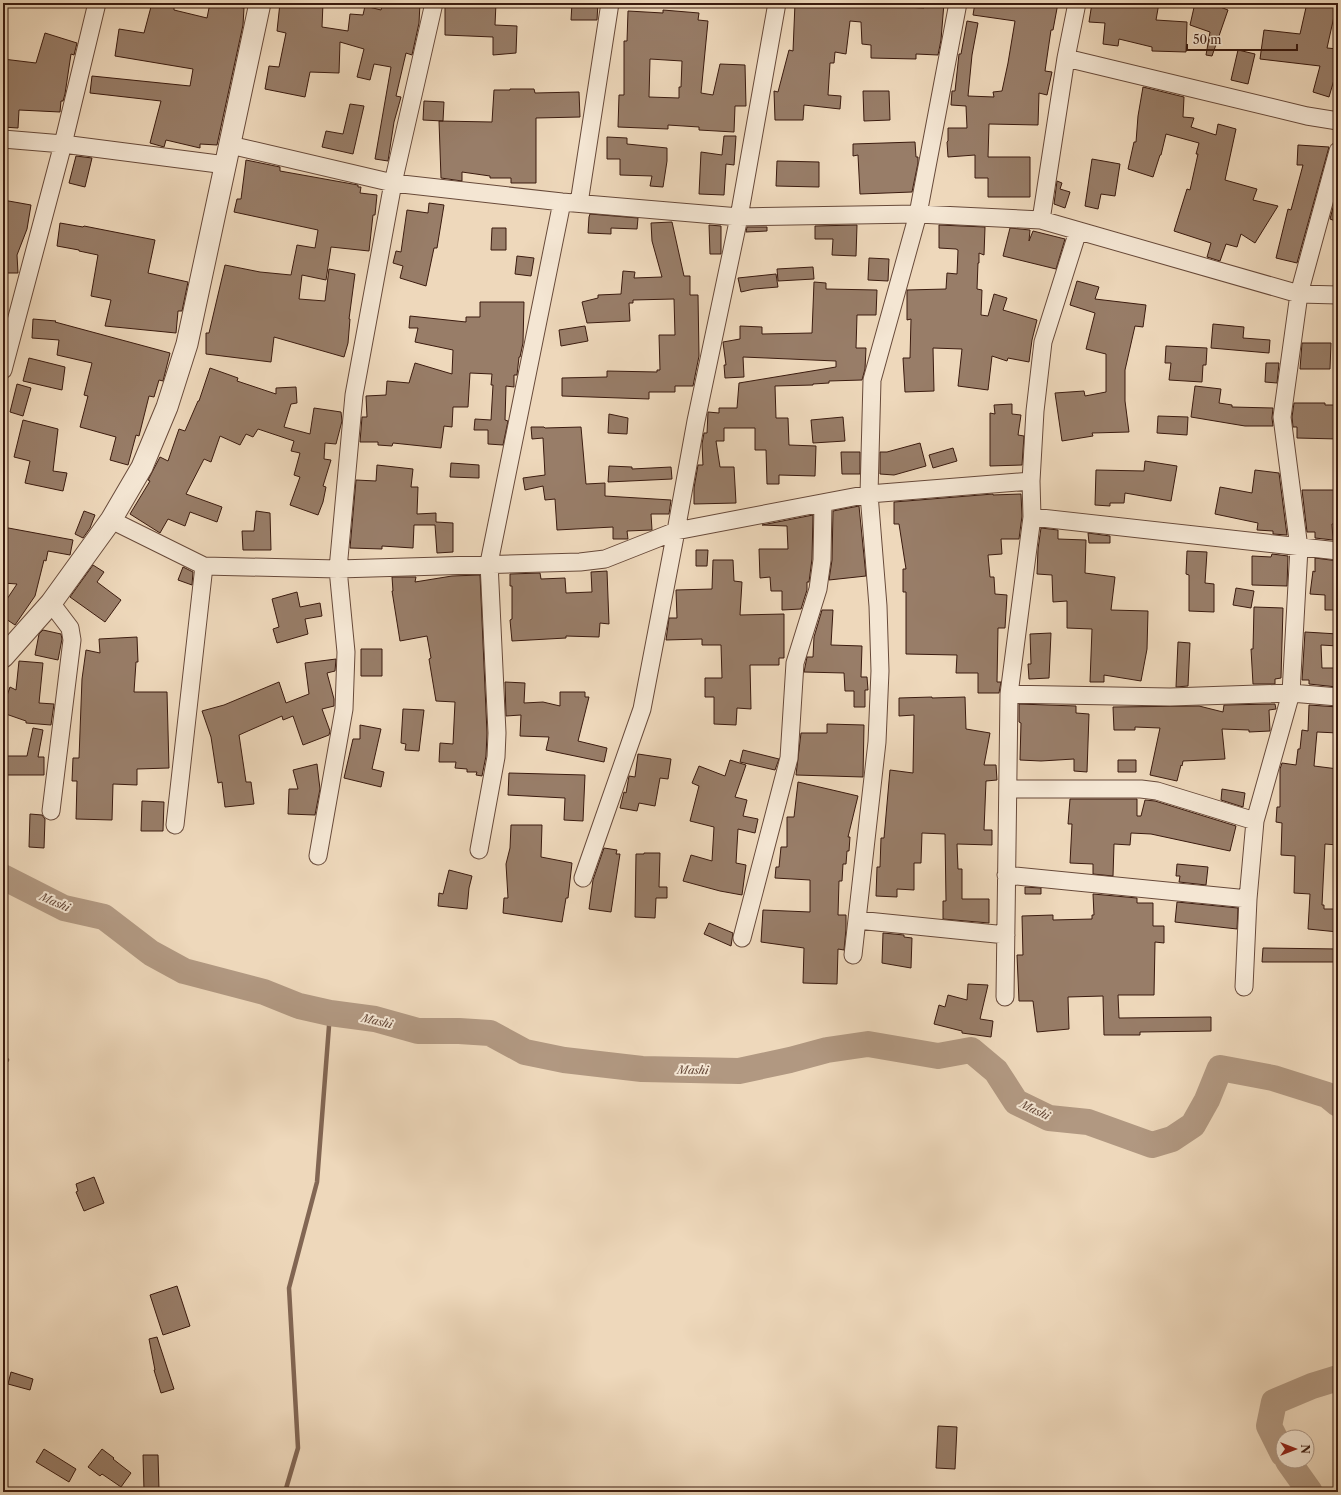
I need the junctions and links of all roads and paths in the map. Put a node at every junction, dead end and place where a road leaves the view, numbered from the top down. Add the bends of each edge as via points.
1 (97, 3) edge
2 (260, 3) edge
3 (434, 3) edge
4 (610, 3) edge
5 (777, 3) edge
6 (958, 3) edge
7 (1077, 3) edge
8 (1066, 58) junction
9 (1338, 121) edge
10 (3, 139) edge
11 (63, 144) junction
12 (230, 145) junction
13 (1338, 151) edge
14 (226, 165) junction
15 (393, 183) junction
16 (562, 202) junction
17 (579, 203) junction
18 (918, 214) junction
19 (739, 217) junction
20 (1041, 220) junction
21 (1078, 231) junction
22 (1299, 294) junction
23 (1338, 295) edge
24 (3, 370) edge
25 (1031, 481) junction
26 (870, 494) junction
27 (823, 503) junction
28 (1032, 517) junction
29 (111, 520) junction
30 (676, 531) junction
31 (1300, 548) junction
32 (1338, 551) edge
33 (489, 563) junction
34 (204, 566) junction
35 (338, 569) junction
36 (51, 603) junction
37 (3, 656) edge
38 (1291, 693) junction
39 (1009, 694) junction
40 (1338, 697) edge
41 (1008, 789) junction
42 (51, 811) dead end
43 (1255, 821) junction
44 (175, 825) dead end
45 (479, 850) dead end
46 (318, 856) dead end
47 (1006, 875) junction
48 (583, 878) dead end
49 (1248, 899) junction
50 (857, 920) junction
51 (1006, 935) junction
52 (742, 938) dead end
53 (853, 955) dead end
54 (1244, 988) dead end
55 (1005, 997) dead end

1 - 11 street
2 - 12 street
3 - 15 street
4 - 17 street
5 - 19 street
6 - 18 street
7 - 8 street
8 - 9 street via 1307,116
8 - 20 street
10 - 11 street
11 - 14 street
11 - 24 street
12 - 14 street
12 - 15 street
13 - 22 street
14 - 29 street via 186,344 169,400 142,467
15 - 16 street
15 - 35 street via 354,395
16 - 17 street
16 - 33 street
17 - 19 street
18 - 19 street
18 - 20 street
18 - 26 street via 872,380
19 - 30 street via 696,420
20 - 21 street
21 - 22 street
21 - 25 street via 1043,342 1035,411
22 - 23 street
22 - 31 street via 1282,417
25 - 26 street
25 - 28 street
26 - 27 street
26 - 50 street via 880,671 877,742
27 - 30 street
27 - 52 street via 822,560 818,589 795,663 789,758
28 - 31 street
28 - 39 street
29 - 34 street
29 - 36 street
30 - 33 street via 605,559 580,562
30 - 48 street via 642,709
31 - 32 street
31 - 38 street
33 - 35 street
33 - 45 street via 497,733
34 - 35 street
34 - 44 street
35 - 46 street via 346,652 344,709
36 - 37 street
36 - 42 street via 70,628 72,640
38 - 39 street via 1170,697
38 - 40 street
38 - 43 street
39 - 41 street
41 - 43 street via 1157,791
41 - 47 street
43 - 49 street
47 - 49 street
47 - 51 street
49 - 54 street
50 - 51 street
50 - 53 street
51 - 55 street

